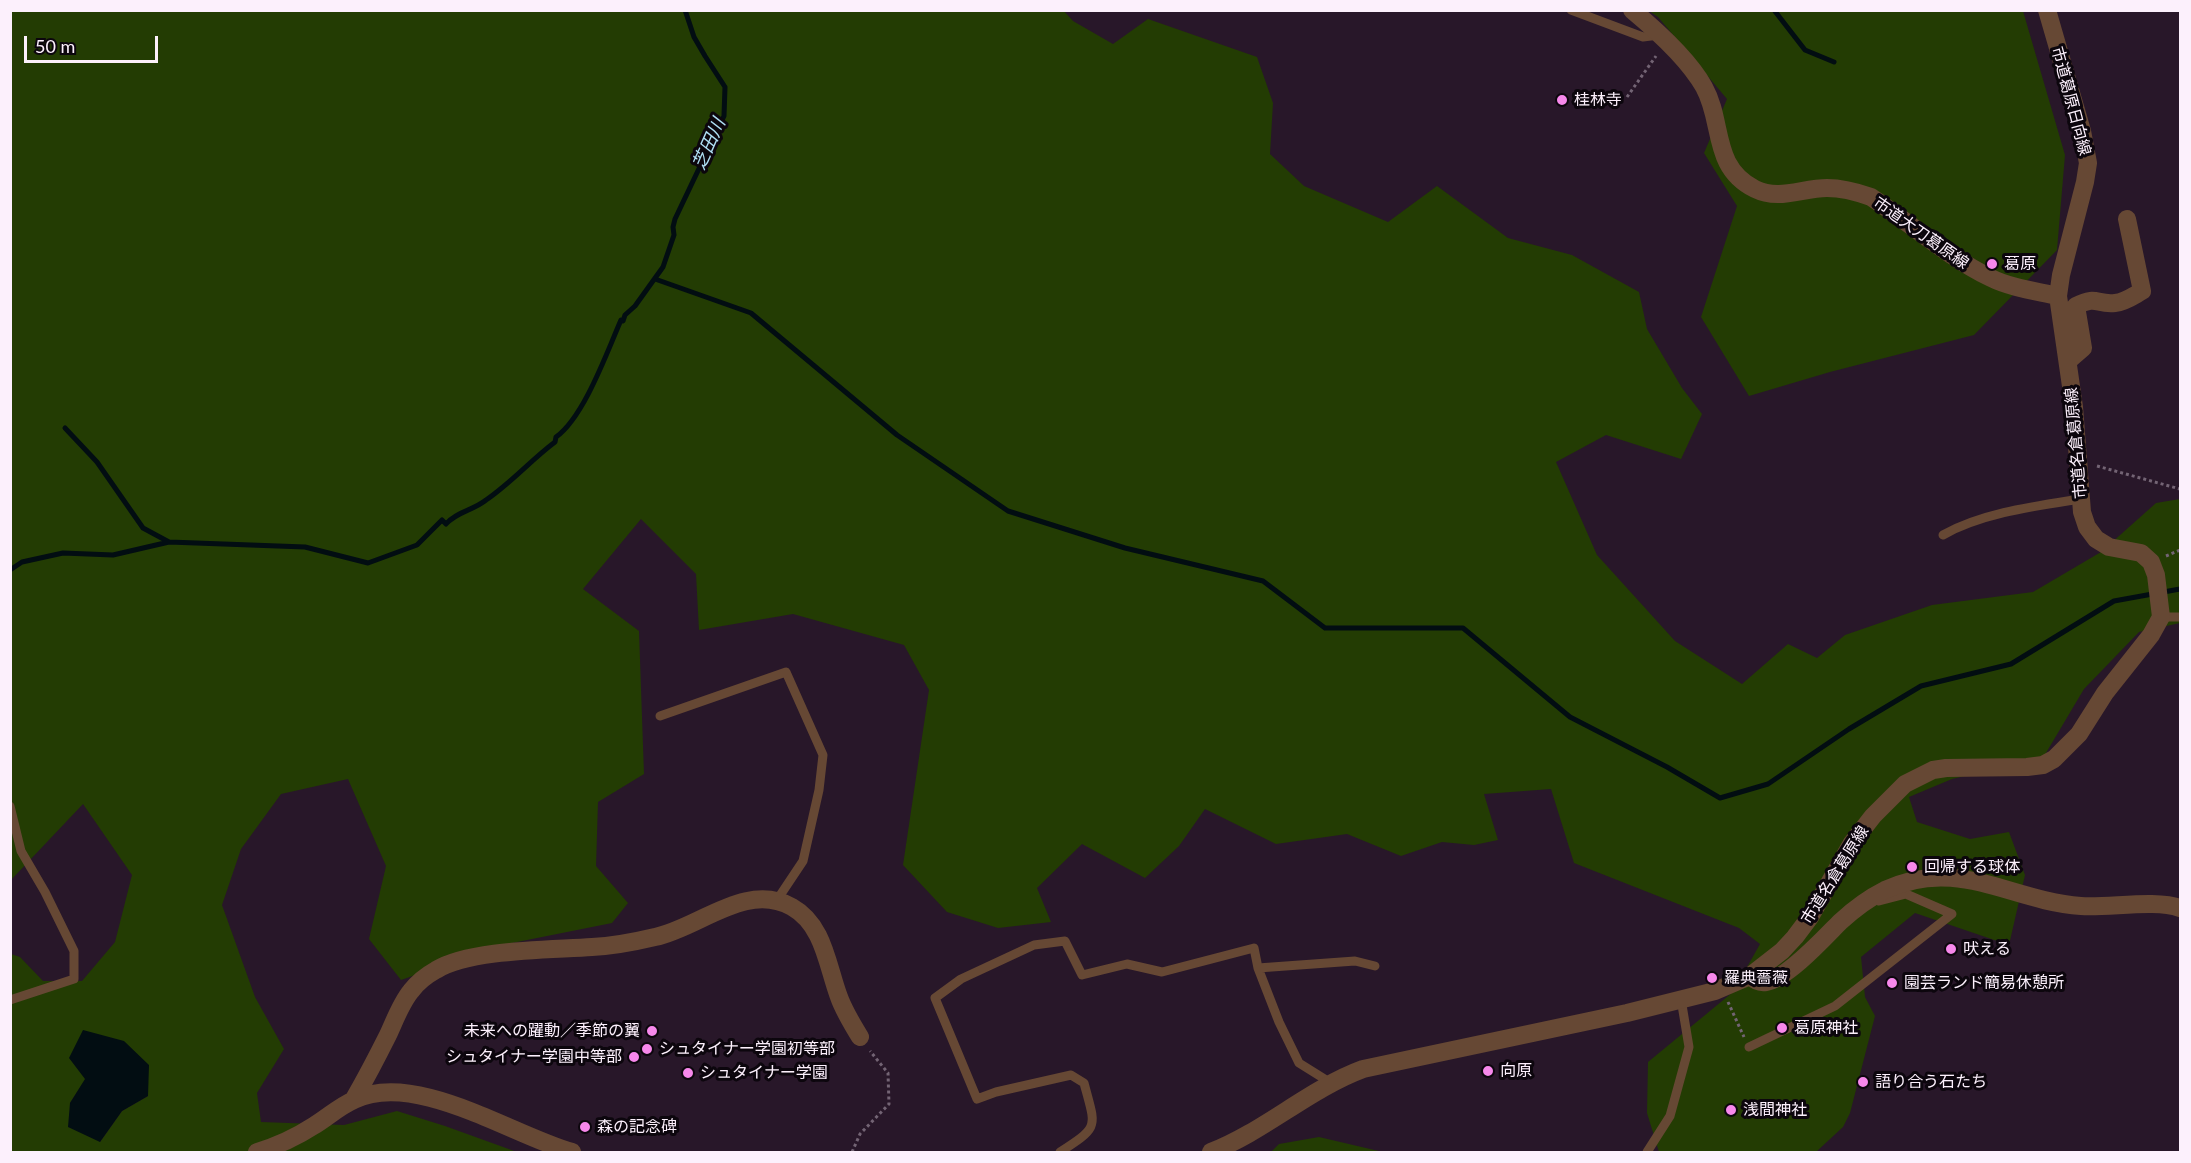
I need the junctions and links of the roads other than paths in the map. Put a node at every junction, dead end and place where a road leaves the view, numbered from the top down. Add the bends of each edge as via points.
1 (1571, 10) edge
2 (1632, 10) edge
3 (2047, 10) edge
4 (1662, 39) junction
5 (2127, 219) dead end
6 (2058, 296) junction
7 (2068, 361) junction
8 (2080, 499) junction
9 (1943, 535) dead end
10 (2161, 608) junction
11 (2181, 617) edge
12 (660, 716) dead end
13 (10, 806) edge
14 (777, 900) junction
15 (1862, 905) junction
16 (2181, 908) edge
17 (1375, 966) dead end
18 (1258, 969) junction
19 (1750, 976) junction
20 (1681, 999) junction
21 (10, 1000) edge
22 (860, 1037) road end
23 (1749, 1047) road end
24 (1331, 1083) junction
25 (354, 1099) junction
26 (257, 1152) edge
27 (572, 1152) edge
28 (1060, 1152) edge
29 (1211, 1152) edge
30 (1647, 1152) edge

1 - 4 lane via 1643,37
2 - 4 street, 市道大刀葛原線
3 - 6 street, 市道葛原日向線 via 2088,163
4 - 6 street, 市道大刀葛原線 via 1689,66 1707,93 1722,155 1743,183 1757,191 1781,195 1827,188 1871,197 1993,279
5 - 7 street via 2142,291 2112,304 2088,300 2076,306 2084,348
6 - 7 street, 市道名倉葛原線
7 - 8 street, 市道名倉葛原線
8 - 9 lane via 1985,518
8 - 10 street, 市道名倉葛原線 via 2087,527 2096,539 2109,547 2141,553 2151,562
10 - 11 lane
10 - 19 street, 市道名倉葛原線 via 2146,642 2105,693 2079,734 2054,759 2027,767 1933,770 1905,784 1852,843 1795,937
12 - 14 lane via 786,672 823,755 804,861
13 - 21 lane via 21,851 74,951 74,979
14 - 22 street via 802,913 819,936 839,997
14 - 25 street via 764,898 727,906 680,930 638,941 512,952 455,961 436,969 412,990
15 - 16 street via 1898,885 1946,877 1970,879 2079,906 2162,904
15 - 19 street via 1778,977 1766,982
15 - 23 lane via 1906,894 1952,914 1834,1006
17 - 18 lane via 1355,961
18 - 24 lane via 1299,1063
18 - 28 lane via 1254,948 1162,972 1127,963 1082,975 1065,941 1034,945 961,979 935,999 977,1099 1071,1075 1084,1083 1094,1119 1088,1134
19 - 20 street, 市道名倉葛原線 via 1721,989
20 - 24 street, 市道名倉葛原線 via 1364,1070
20 - 30 lane via 1689,1047 1670,1116
24 - 29 street, 市道名倉葛原線
25 - 26 street via 313,1127
25 - 27 street via 388,1093 435,1099

